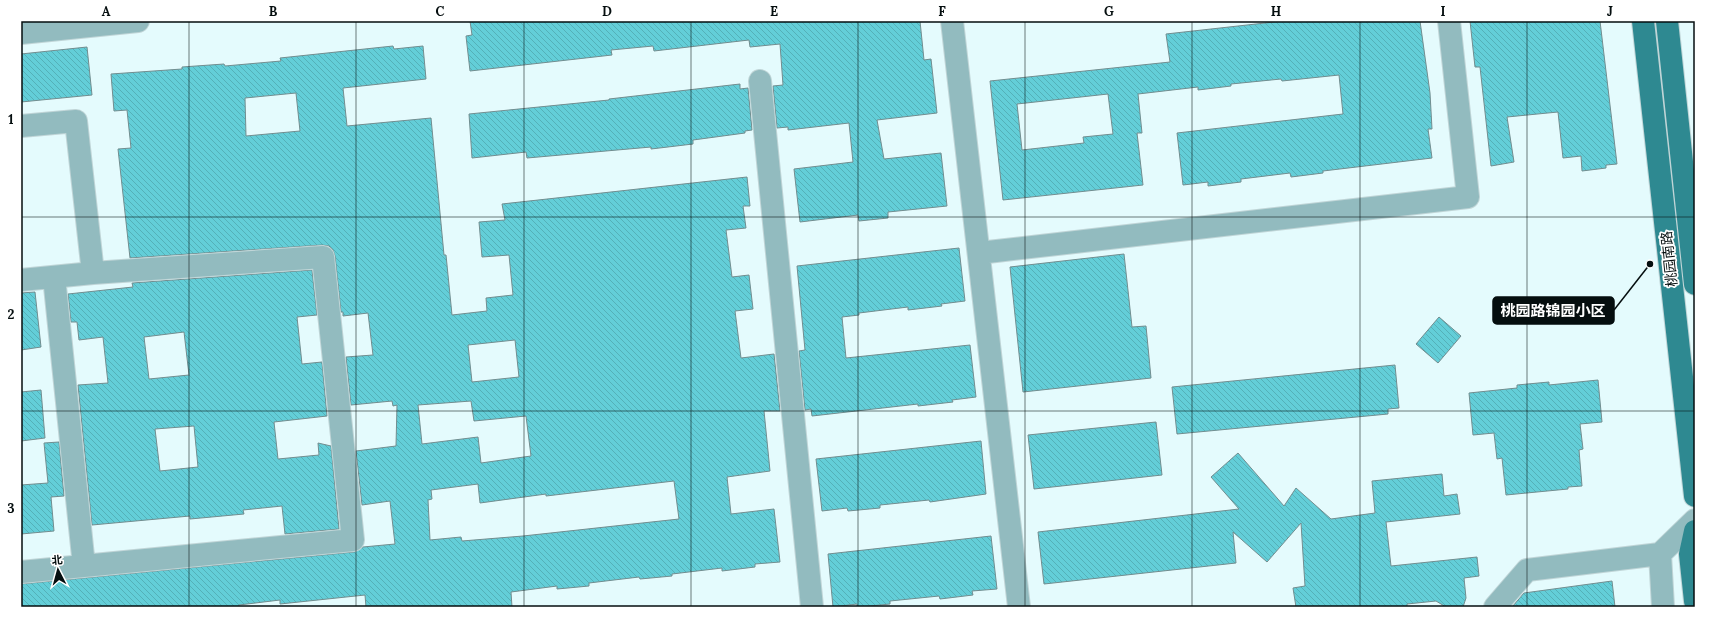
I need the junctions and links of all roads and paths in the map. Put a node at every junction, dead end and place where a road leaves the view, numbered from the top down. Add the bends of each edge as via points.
1 (138, 21) edge
2 (952, 21) edge
3 (1449, 21) edge
4 (1643, 21) edge
5 (1668, 21) edge
6 (21, 33) edge
7 (760, 81) dead end
8 (21, 126) edge
9 (979, 253) junction
10 (93, 273) junction
11 (54, 277) junction
12 (21, 280) edge
13 (1695, 284) edge
14 (1695, 496) edge
15 (1695, 520) edge
16 (1695, 530) edge
17 (1660, 554) junction
18 (84, 566) junction
19 (21, 572) edge
20 (1695, 601) edge
21 (812, 607) edge
22 (1019, 607) edge
23 (1495, 607) edge
24 (1663, 607) edge

1 - 6 street
2 - 9 street
3 - 9 street via 1468,197
4 - 14 main road, 桃园南路
5 - 13 main road, 桃园南路
7 - 21 street
8 - 10 street via 76,121
9 - 22 street
10 - 11 street
10 - 18 street via 323,257 353,540
11 - 12 street
11 - 18 street
15 - 17 street
16 - 20 main road via 1690,554
17 - 23 street via 1527,570
17 - 24 street
18 - 19 street

